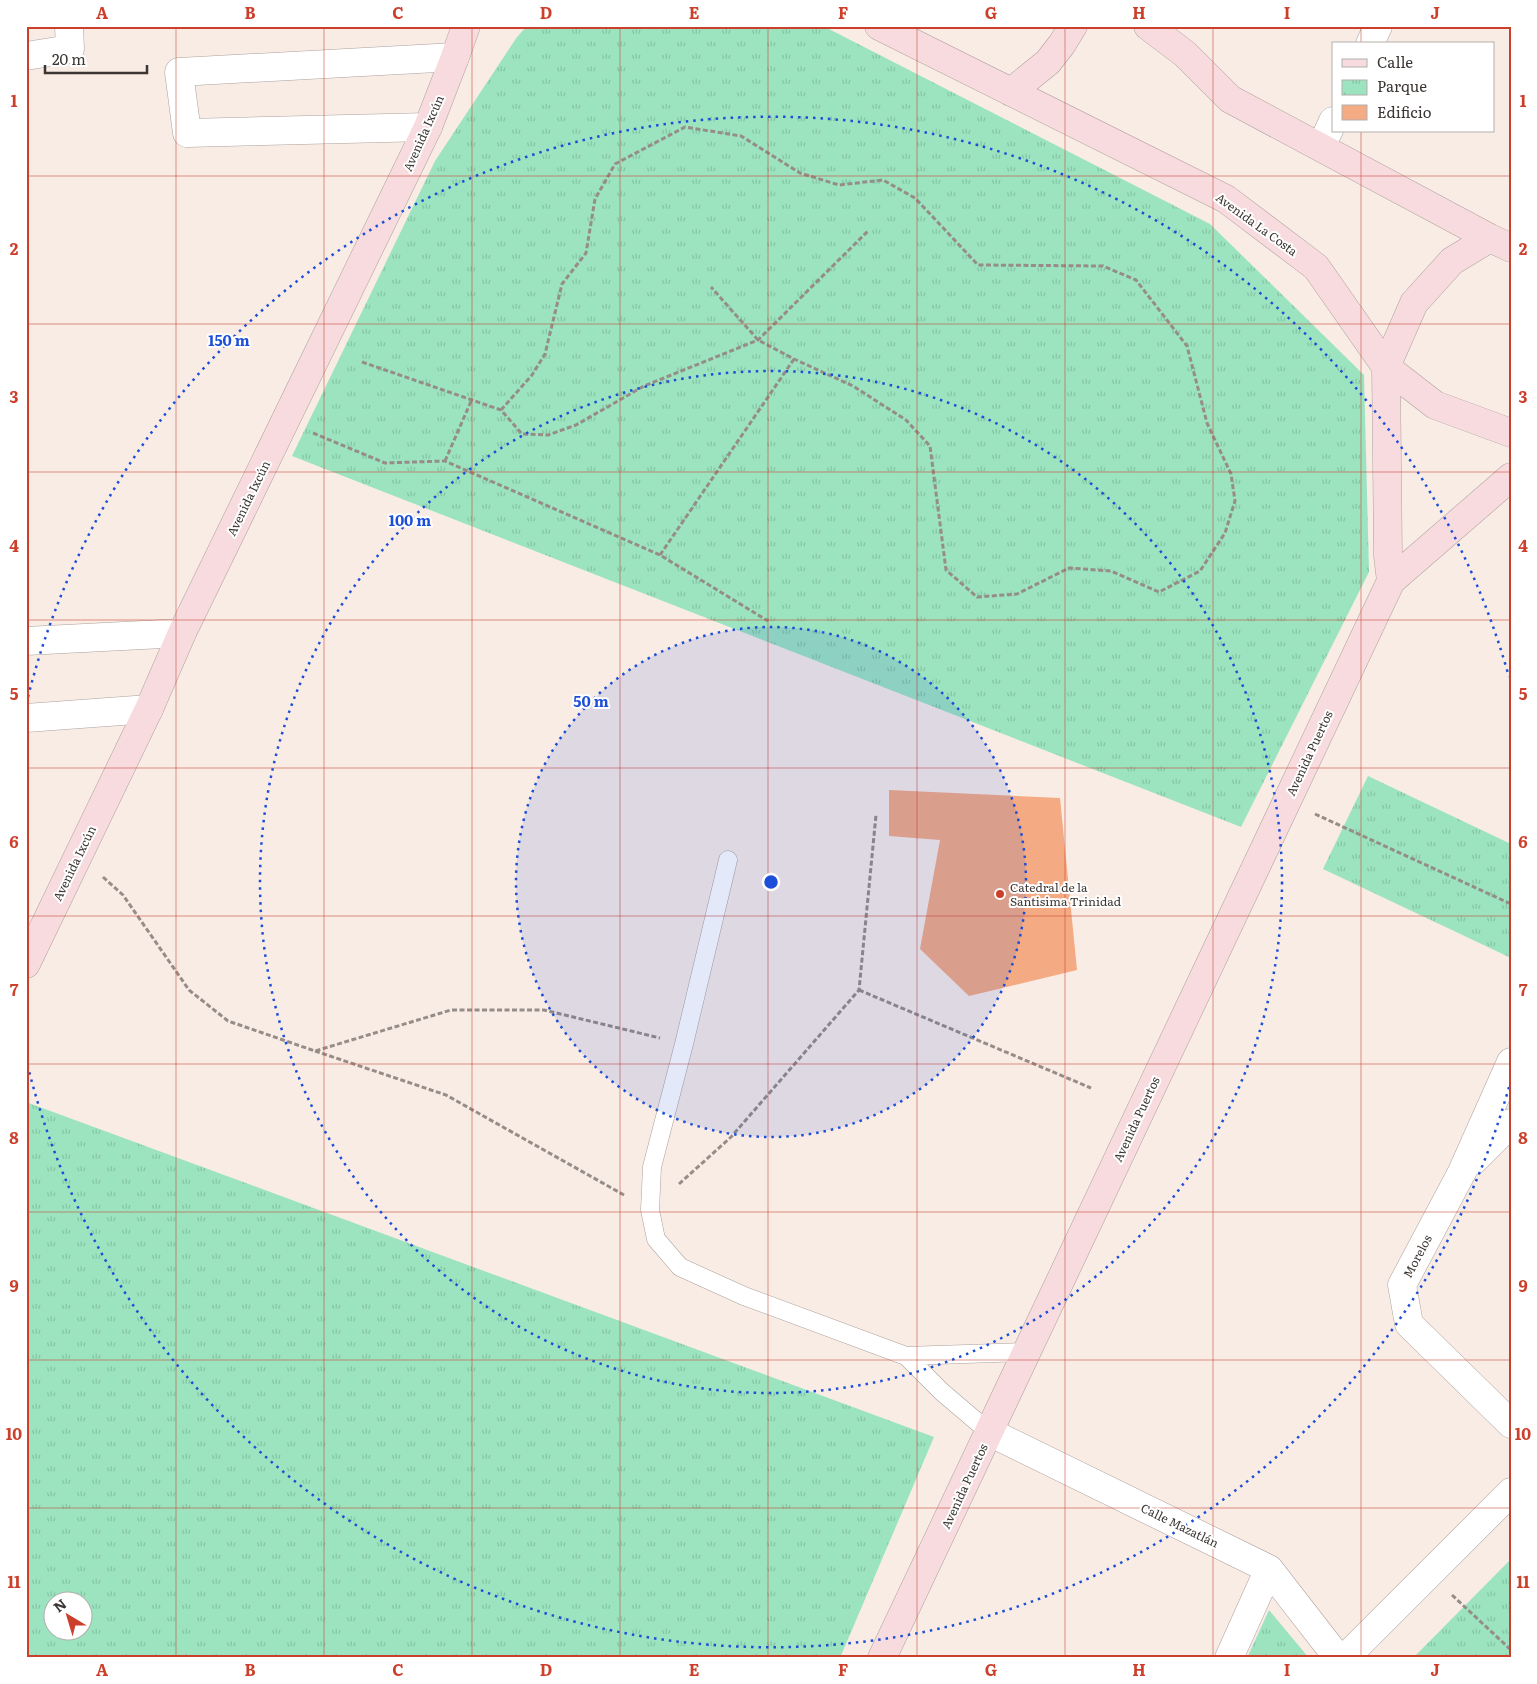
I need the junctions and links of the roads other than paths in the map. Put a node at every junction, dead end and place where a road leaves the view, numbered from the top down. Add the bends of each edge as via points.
1 (69, 26) edge
2 (879, 26) edge
3 (1073, 26) edge
4 (1148, 26) edge
5 (1378, 26) edge
6 (467, 27) edge
7 (1371, 42) edge
8 (26, 56) edge
9 (456, 57) junction
10 (1011, 92) junction
11 (1332, 123) edge
12 (428, 127) junction
13 (1321, 147) junction
14 (1501, 243) edge
15 (1386, 367) junction
16 (1511, 433) edge
17 (1511, 476) edge
18 (1391, 581) junction
19 (182, 634) junction
20 (26, 640) edge
21 (149, 709) junction
22 (26, 718) edge
23 (728, 860) dead end
24 (26, 964) edge
25 (1511, 1062) edge
26 (1511, 1123) edge
27 (1462, 1172) junction
28 (1026, 1352) junction
29 (906, 1356) junction
30 (1511, 1424) edge
31 (989, 1432) junction
32 (1511, 1492) edge
33 (1269, 1569) junction
34 (882, 1658) edge
35 (1229, 1658) edge
36 (1338, 1658) edge
37 (1346, 1658) edge

1 - 8 street via 70,49
2 - 10 street, Avenida La Costa
3 - 10 street via 1048,62
4 - 13 street via 1185,54 1230,99
5 - 7 street
6 - 9 street, Avenida Ixcún
9 - 12 street, Avenida Ixcún
9 - 12 street via 179,72 187,133
10 - 15 street, Avenida La Costa via 1226,199 1316,267
11 - 13 street
12 - 19 street, Avenida Ixcún
13 - 14 street
14 - 15 street via 1452,261 1414,303
15 - 16 street, Avenida La Costa via 1435,405
15 - 18 street
17 - 18 street, Avenida Puertos
18 - 28 street, Avenida Puertos
19 - 20 street
19 - 21 street, Avenida Ixcún
21 - 22 street
21 - 24 street, Avenida Ixcún
23 - 29 lane via 652,1167 650,1210 656,1239 680,1267 744,1296
25 - 27 street, Morelos
26 - 27 street
27 - 30 street, Morelos via 1402,1285 1409,1324
28 - 29 lane
28 - 31 street, Avenida Puertos
29 - 31 lane
31 - 33 street, Calle Mazatlán
31 - 34 street, Avenida Puertos
32 - 37 street
33 - 35 street
33 - 36 street, Calle Mazatlán

